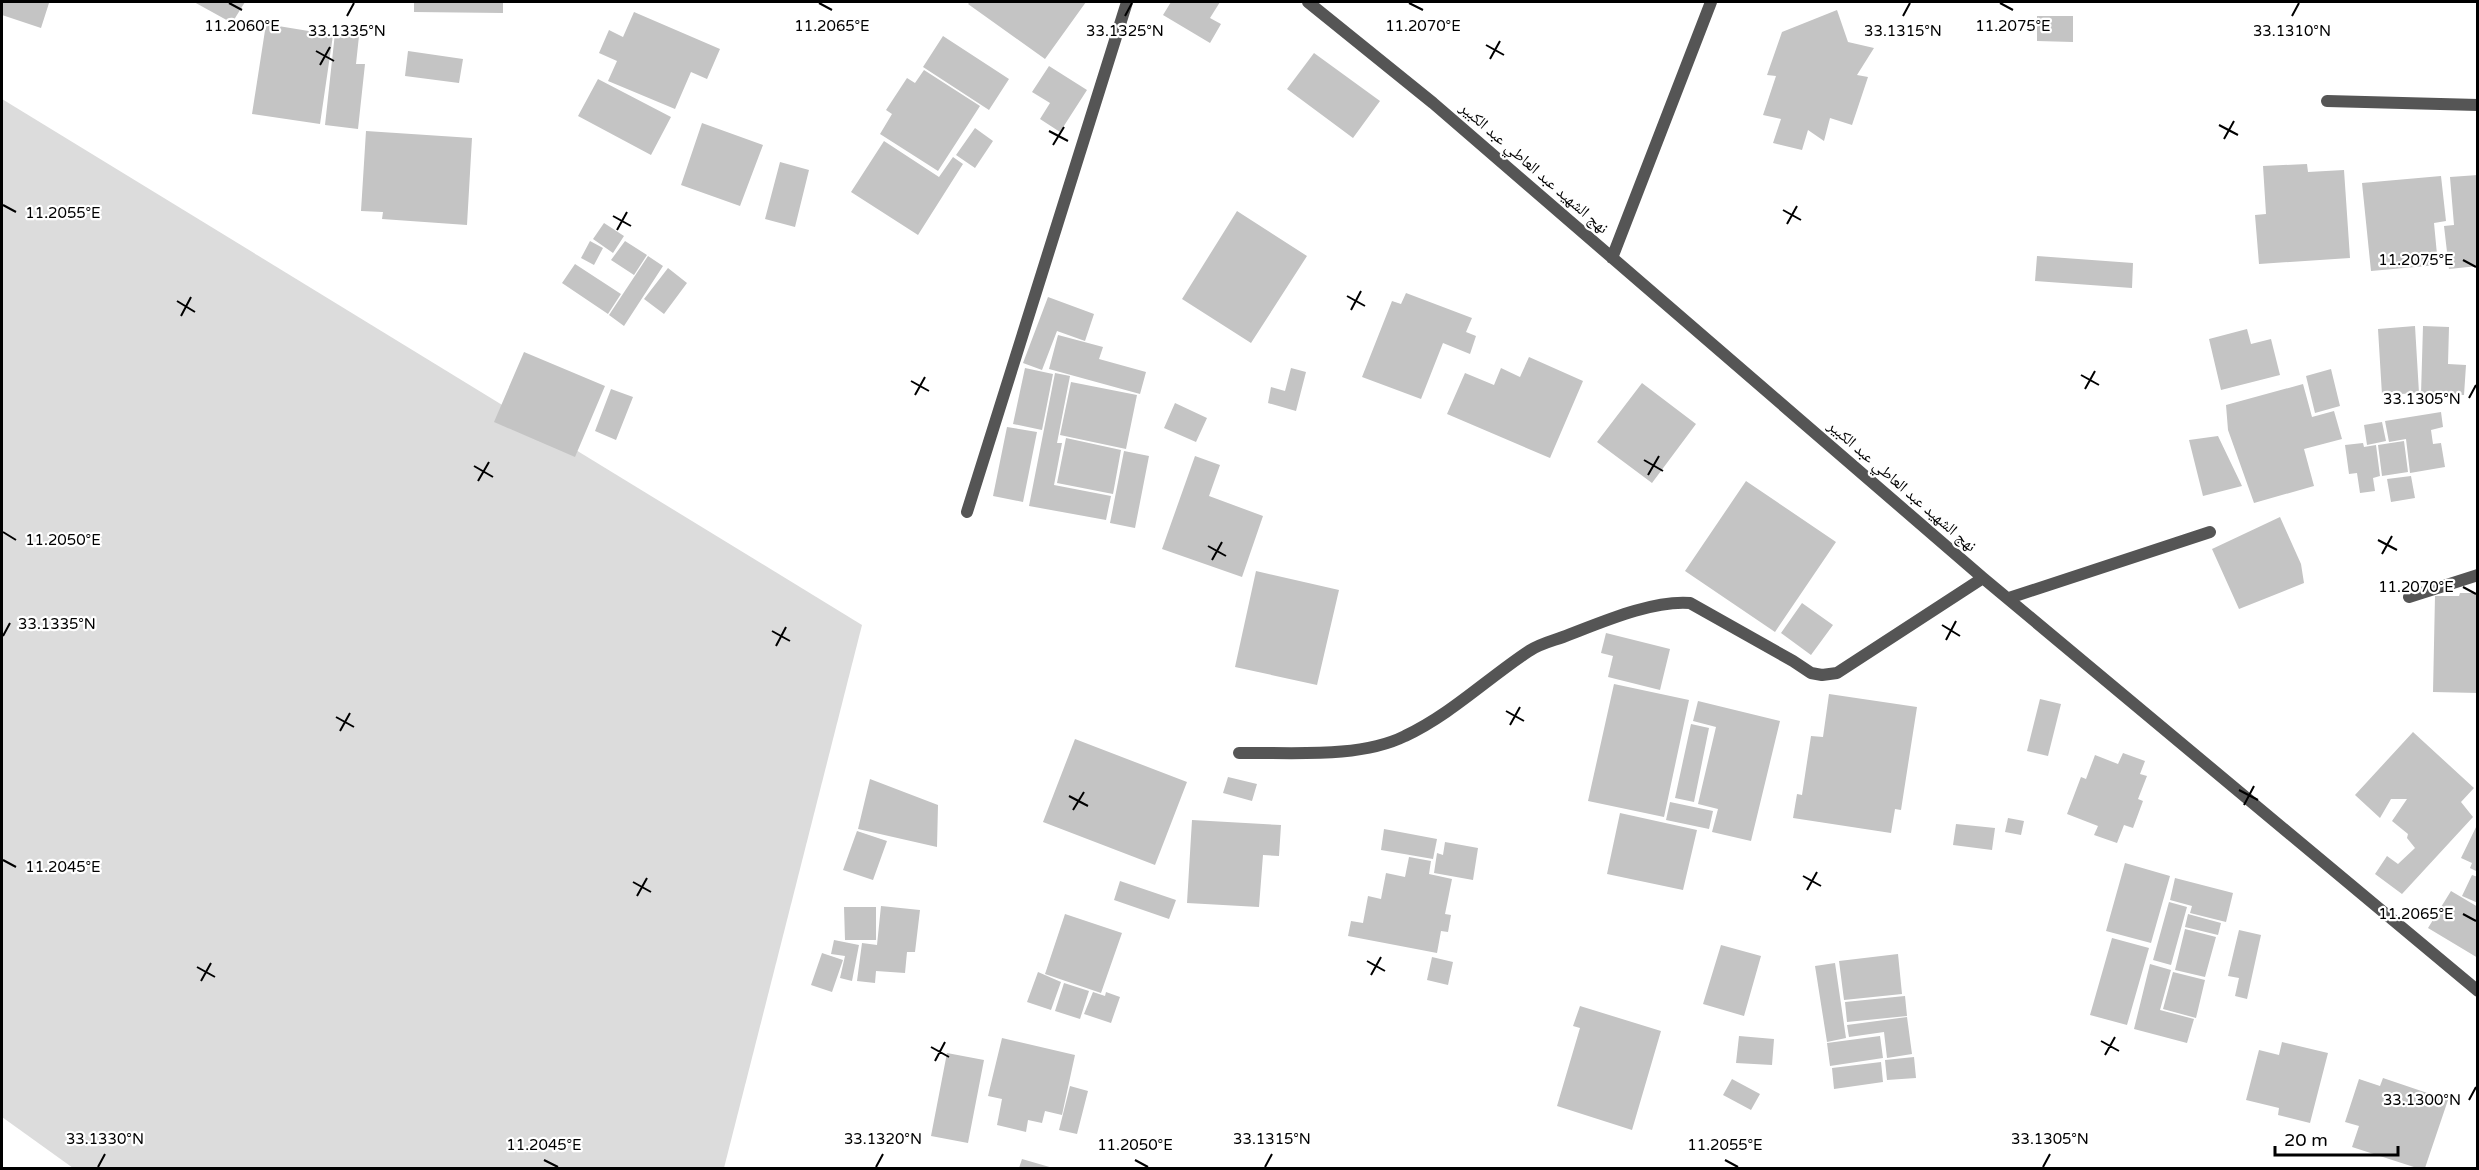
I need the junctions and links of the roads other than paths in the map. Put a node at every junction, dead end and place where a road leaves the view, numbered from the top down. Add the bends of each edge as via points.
1 (1127, 2) edge
2 (1308, 2) edge
3 (1711, 2) edge
4 (2327, 101) dead end
5 (2478, 105) edge
6 (1612, 258) junction
7 (967, 512) dead end
8 (2210, 532) dead end
9 (2478, 575) edge
10 (1983, 578) junction
11 (2409, 597) dead end
12 (2009, 598) junction
13 (1239, 753) dead end
14 (2478, 991) edge

1 - 7 street
2 - 6 street, نهج الشهيد عبد العاطي عبد الكبير via 1433,103
3 - 6 street
4 - 5 street
6 - 10 street, نهج الشهيد عبد العاطي عبد الكبير
8 - 12 street
9 - 11 street
10 - 12 street, نهج الشهيد عبد العاطي عبد الكبير
10 - 13 street via 1837,673 1811,673 1690,603 1677,602 1633,613 1532,649 1451,708 1388,743 1338,751
12 - 14 street, نهج الشهيد عبد العاطي عبد الكبير

